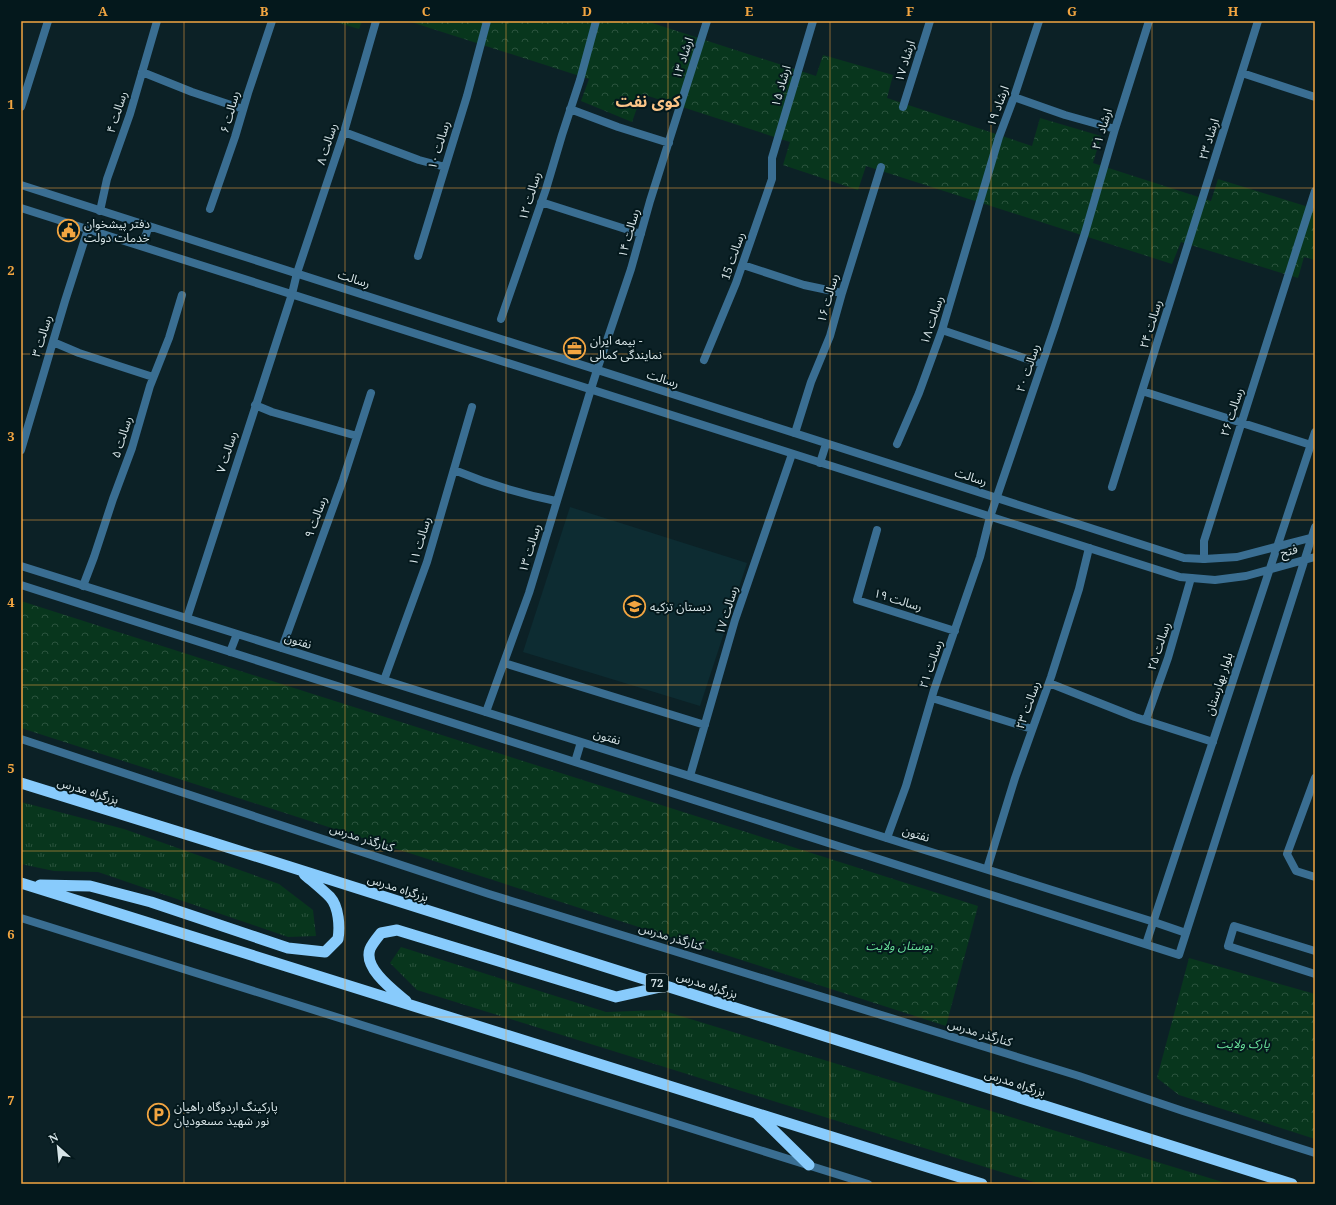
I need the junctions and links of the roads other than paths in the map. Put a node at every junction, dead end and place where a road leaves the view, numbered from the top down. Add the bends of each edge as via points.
1 (48, 21) edge
2 (157, 21) edge
3 (272, 21) edge
4 (376, 21) edge
5 (487, 21) edge
6 (596, 21) edge
7 (707, 21) edge
8 (813, 21) edge
9 (930, 21) edge
10 (1039, 21) edge
11 (1149, 21) edge
12 (1258, 21) edge
13 (142, 72) junction
14 (1242, 73) junction
15 (1315, 97) edge
16 (1014, 98) junction
17 (681, 102) joint
18 (21, 107) edge
19 (903, 107) dead end
20 (243, 109) junction
21 (570, 109) junction
22 (1115, 129) junction
23 (344, 132) junction
24 (668, 142) junction
25 (772, 158) joint
26 (445, 167) junction
27 (881, 167) dead end
28 (21, 186) edge
29 (1315, 191) edge
30 (980, 200) joint
31 (541, 202) junction
32 (21, 208) edge
33 (210, 209) dead end
34 (100, 211) junction
35 (149, 226) junction
36 (88, 229) junction
37 (641, 234) junction
38 (1081, 245) joint
39 (142, 246) junction
40 (418, 256) dead end
41 (1182, 263) joint
42 (743, 265) junction
43 (298, 273) junction
44 (842, 293) junction
45 (292, 294) junction
46 (182, 295) dead end
47 (501, 319) dead end
48 (942, 330) junction
49 (53, 342) junction
50 (704, 360) dead end
51 (1042, 364) junction
52 (597, 370) junction
53 (153, 377) junction
54 (591, 390) junction
55 (371, 393) dead end
56 (1141, 394) junction
57 (254, 406) junction
58 (472, 407) dead end
59 (1242, 423) junction
60 (1315, 432) edge
61 (795, 434) junction
62 (357, 436) junction
63 (826, 444) junction
64 (897, 444) dead end
65 (1311, 445) junction
66 (21, 450) edge
67 (792, 454) junction
68 (820, 463) junction
69 (454, 470) junction
70 (1112, 487) dead end
71 (996, 498) junction
72 (556, 501) junction
73 (990, 517) junction
74 (1315, 527) edge
75 (877, 530) dead end
76 (1313, 537) edge
77 (1089, 548) junction
78 (1278, 548) junction
79 (1315, 557) edge
80 (1305, 559) junction
81 (1204, 560) junction
82 (21, 566) edge
83 (1270, 569) junction
84 (1191, 578) junction
85 (21, 585) edge
86 (83, 586) junction
87 (187, 618) junction
88 (955, 631) junction
89 (237, 634) junction
90 (282, 648) junction
91 (230, 652) junction
92 (504, 663) junction
93 (384, 680) junction
94 (1049, 683) junction
95 (932, 698) junction
96 (486, 712) junction
97 (1146, 720) junction
98 (705, 725) junction
99 (1032, 729) junction
100 (21, 739) edge
101 (581, 742) junction
102 (1213, 742) junction
103 (575, 762) junction
104 (21, 776) edge
105 (690, 776) junction
106 (1315, 778) edge
107 (21, 783) edge
108 (50, 792) junction
109 (887, 838) junction
110 (987, 869) junction
111 (300, 870) junction
112 (1315, 877) edge
113 (24, 884) edge
114 (21, 918) edge
115 (1154, 922) junction
116 (1186, 933) junction
117 (1146, 944) junction
118 (1315, 951) edge
119 (1315, 974) edge
120 (665, 986) junction
121 (410, 1004) junction
122 (755, 1112) junction
123 (1315, 1153) edge
124 (809, 1165) junction
125 (868, 1184) edge
126 (982, 1184) edge
127 (1292, 1184) edge

1 - 18 street
2 - 13 street, رسالت ۴
3 - 20 street, رسالت ۶
4 - 23 street, رسالت ۸
5 - 26 street, رسالت ۱۰
6 - 21 street, رسالت ۱۲
7 - 17 street, ارشاد ۱۳
8 - 25 street, ارشاد ۱۵
9 - 19 street, ارشاد ۱۷
10 - 16 street, ارشاد ۱۹
11 - 22 street, ارشاد ۲۱
12 - 14 street, ارشاد ۲۳
13 - 20 street
13 - 34 street, رسالت ۴ via 107,179
14 - 15 street
14 - 41 street, ارشاد ۲۳
16 - 22 street
16 - 30 street, ارشاد ۱۹
17 - 24 street, رسالت ۱۴
20 - 33 street, رسالت ۶
21 - 24 street
21 - 31 street, رسالت ۱۲
22 - 38 street, ارشاد ۲۱
23 - 26 street
23 - 43 street, رسالت ۸
24 - 37 street, رسالت ۱۴
25 - 42 street, رسالت 15 via 772,179
26 - 40 street, رسالت ۱۰
27 - 44 street, رسالت ۱۶
28 - 34 street, رسالت
29 - 59 street, رسالت ۲۶
30 - 48 street, رسالت ۱۸
31 - 37 street
31 - 47 street, رسالت ۱۲
32 - 36 street
34 - 35 street, رسالت
35 - 39 street
35 - 43 street, رسالت
36 - 39 street
36 - 49 street, رسالت ۳
37 - 52 street, رسالت ۱۴
38 - 51 street, رسالت ٢٠
39 - 45 street
41 - 56 street, رسالت ۲۴
42 - 44 street via 804,285
42 - 50 street, رسالت 15
43 - 45 street, رسالت ۸
43 - 52 street, رسالت
44 - 61 street, رسالت ۱۶ via 830,336 811,382
45 - 54 street
45 - 57 street, رسالت ۷
46 - 53 street, رسالت ۵ via 169,338
48 - 51 street
48 - 64 street, رسالت ۱۸
49 - 53 street
49 - 66 street, رسالت ۳
51 - 71 street, رسالت ٢٠
52 - 54 street, رسالت ۱۴
52 - 61 street, رسالت
53 - 86 street, رسالت ۵ via 132,448
54 - 67 street
54 - 72 street, رسالت ۱۳
55 - 62 street, رسالت ۹
56 - 59 street
56 - 70 street, رسالت ۲۴
57 - 62 street
57 - 87 street, رسالت ۷
58 - 69 street, رسالت ۱۱
59 - 65 street
59 - 81 street, رسالت ۲۶ via 1204,541
60 - 65 street, بلوار بهارستان
61 - 63 street, رسالت
62 - 90 street, رسالت ۹
63 - 68 street
63 - 71 street, رسالت
65 - 78 street, بلوار بهارستان
67 - 68 street
67 - 98 street, رسالت ۱۷ via 735,620
68 - 73 street
69 - 72 street via 524,495
69 - 93 street, رسالت ۱۱ via 426,562
71 - 73 street, رسالت ۲۱
71 - 81 street, رسالت via 1184,558
72 - 92 street, رسالت ۱۳ via 529,593
73 - 77 street
73 - 88 street, رسالت ۲۱ via 980,557
74 - 76 street
75 - 88 street, رسالت ۱۹ via 857,600
76 - 78 street, فتح
76 - 80 street
77 - 84 street via 1180,577
77 - 94 street, رسالت ۲۳ via 1079,589
78 - 81 street, رسالت via 1237,557
78 - 83 street, بلوار بهارستان
79 - 80 street, فتح
80 - 83 street, فتح
80 - 116 street
82 - 86 street, نفتون
83 - 84 street via 1246,576 1215,580
83 - 102 street, بلوار بهارستان
84 - 97 street, رسالت ۲۵ via 1168,658
85 - 91 street
86 - 87 street, نفتون
87 - 89 street, نفتون
88 - 95 street, رسالت ۲۱
89 - 90 street, نفتون
89 - 91 street
90 - 93 street, نفتون
91 - 103 street
92 - 96 street, رسالت ۱۳
92 - 98 street
93 - 96 street, نفتون
94 - 97 street
94 - 99 street, رسالت ۲۳
95 - 99 street
95 - 109 street, رسالت ۲۱ via 906,786
96 - 101 street, نفتون
97 - 102 street
98 - 105 street, رسالت ۱۷
99 - 110 street, رسالت ۲۳
100 - 123 street, کنارگذر مدرس via 489,894 1079,1076
101 - 103 street
101 - 105 street, نفتون
102 - 115 street, بلوار بهارستان
103 - 117 street
104 - 108 highway
105 - 109 street, نفتون
106 - 112 street via 1287,854 1296,871
107 - 108 highway, بزرگراه مدرس / 72
108 - 111 highway, بزرگراه مدرس / 72
109 - 110 street, نفتون
110 - 115 street, نفتون
111 - 113 highway via 331,898 337,913 340,928 338,939 325,952 288,948 151,902 90,886
111 - 120 highway, بزرگراه مدرس / 72
113 - 121 highway
114 - 124 street
115 - 116 street, نفتون
115 - 117 street, بلوار بهارستان
116 - 117 street via 1179,955
118 - 119 street via 1234,926 1228,946
120 - 121 highway via 616,997 397,930 381,933 370,950 370,964 383,980
120 - 127 highway, بزرگراه مدرس / 72
121 - 122 highway
122 - 124 highway
122 - 126 highway
124 - 125 street

